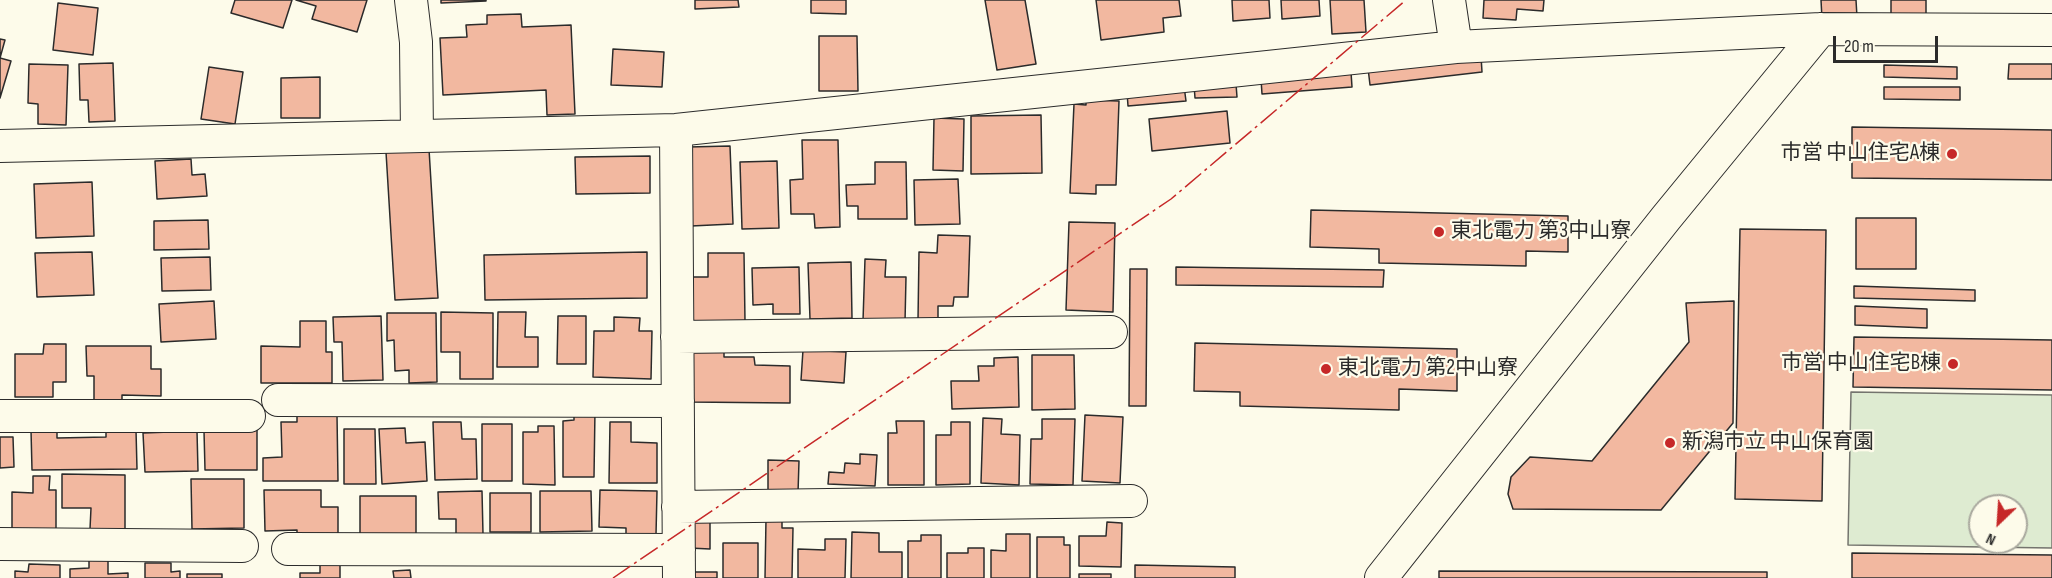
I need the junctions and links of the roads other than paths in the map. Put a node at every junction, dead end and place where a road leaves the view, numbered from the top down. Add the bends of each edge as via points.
1 (411, 0) edge
2 (1449, 0) edge
3 (1821, 29) junction
4 (2052, 30) edge
5 (1456, 47) junction
6 (676, 130) junction
7 (417, 136) junction
8 (0, 146) edge
9 (1111, 332) dead end
10 (677, 337) junction
11 (278, 400) dead end
12 (678, 401) junction
13 (0, 416) edge
14 (249, 416) dead end
15 (1131, 501) dead end
16 (678, 507) junction
17 (0, 544) edge
18 (242, 546) dead end
19 (288, 549) dead end
20 (679, 564) edge
21 (1381, 578) edge

1 - 7 street via 416,42
2 - 5 street
3 - 4 street
3 - 5 street
3 - 21 street
5 - 6 street
6 - 7 street
6 - 10 street
7 - 8 street
9 - 10 street
10 - 12 street
11 - 12 street
12 - 16 street
13 - 14 street
15 - 16 street
16 - 20 street
17 - 18 street
19 - 20 street

